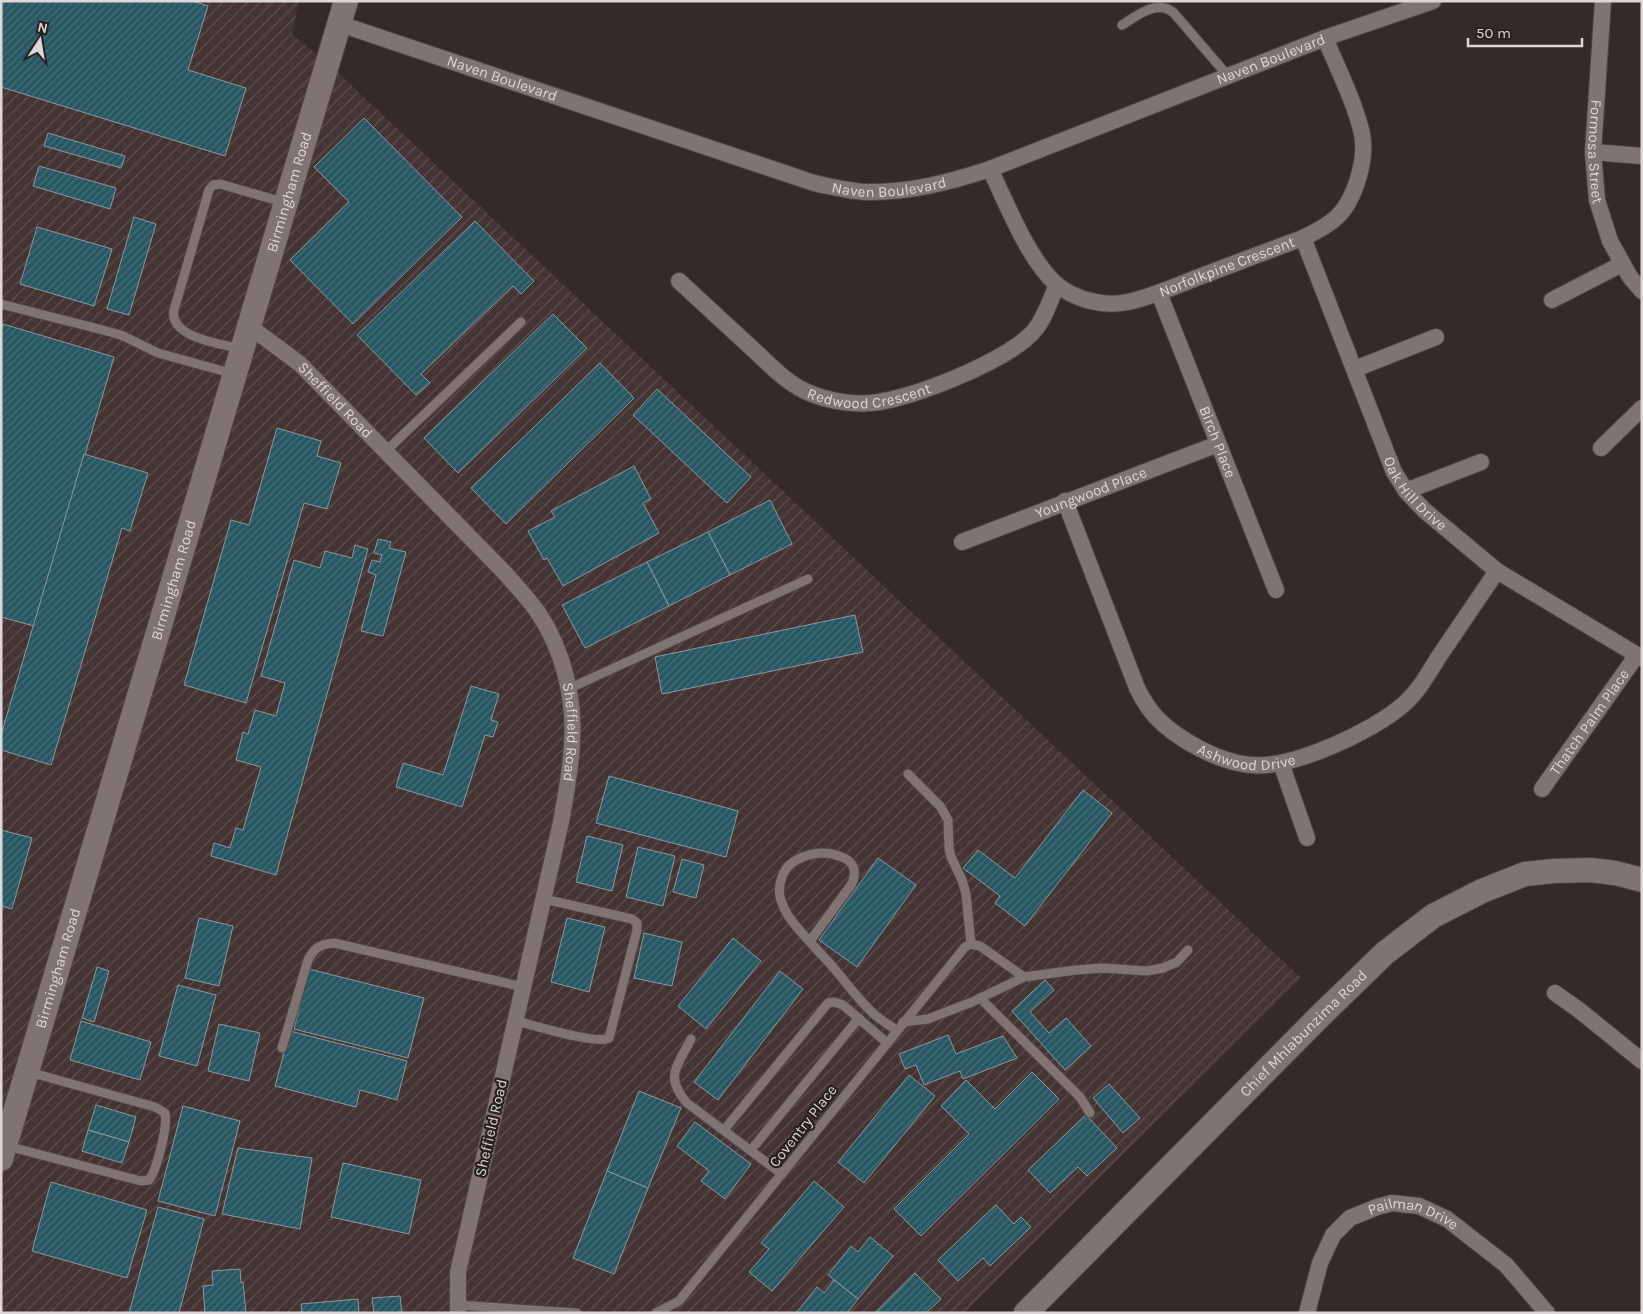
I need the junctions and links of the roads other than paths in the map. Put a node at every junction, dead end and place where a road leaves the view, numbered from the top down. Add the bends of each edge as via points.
1 (346, 1) edge
2 (1433, 1) edge
3 (1603, 1) edge
4 (340, 24) junction
5 (1122, 25) dead end
6 (1325, 38) junction
7 (1228, 76) junction
8 (1593, 152) junction
9 (1642, 156) edge
10 (990, 169) junction
11 (286, 203) junction
12 (1302, 238) junction
13 (1622, 264) junction
14 (678, 282) dead end
15 (1057, 285) junction
16 (1642, 291) edge
17 (1159, 293) junction
18 (1552, 300) dead end
19 (1, 304) edge
20 (521, 322) dead end
21 (249, 326) junction
22 (1436, 337) dead end
23 (242, 349) junction
24 (1355, 369) junction
25 (234, 374) junction
26 (1642, 408) edge
27 (1218, 444) junction
28 (1601, 448) dead end
29 (386, 451) junction
30 (1481, 462) dead end
31 (1406, 491) junction
32 (1065, 501) junction
33 (962, 542) dead end
34 (1498, 571) junction
35 (808, 579) dead end
36 (1276, 590) dead end
37 (1639, 656) edge
38 (568, 689) junction
39 (1281, 763) junction
40 (908, 774) dead end
41 (1542, 789) dead end
42 (1307, 838) dead end
43 (1642, 880) edge
44 (544, 899) junction
45 (810, 941) junction
46 (968, 946) junction
47 (1188, 950) dead end
48 (1024, 977) junction
49 (523, 987) junction
50 (1555, 993) dead end
51 (980, 998) junction
52 (859, 1018) junction
53 (516, 1021) junction
54 (903, 1022) junction
55 (896, 1030) junction
56 (691, 1039) dead end
57 (886, 1042) junction
58 (282, 1048) dead end
59 (1642, 1061) edge
60 (28, 1072) junction
61 (1090, 1113) dead end
62 (724, 1130) junction
63 (751, 1150) junction
64 (3, 1152) edge
65 (782, 1174) junction
66 (458, 1309) edge
67 (577, 1313) edge
68 (656, 1313) edge
69 (1026, 1313) edge
70 (1307, 1313) edge
71 (1547, 1313) edge

1 - 4 street, Birmingham Road
2 - 6 street, Naven Boulevard
3 - 8 street, Formosa Street
4 - 10 street, Naven Boulevard via 814,183 865,192 890,192 952,181
4 - 11 street, Birmingham Road
5 - 7 lane via 1153,6 1165,6
6 - 7 street, Naven Boulevard
6 - 12 street, Norfolkpine Crescent via 1362,136 1360,172 1347,206 1322,229
7 - 10 street, Naven Boulevard
8 - 9 street
8 - 13 street, Formosa Street via 1597,200 1610,241
10 - 15 street, Norfolkpine Crescent via 1030,251
11 - 21 street, Birmingham Road
11 - 23 lane via 220,184 212,185 209,190 174,310 174,320 187,334
12 - 17 street, Norfolkpine Crescent
12 - 24 street, Oak Hill Drive
13 - 16 street, Formosa Street
13 - 18 street
14 - 15 street, Redwood Crescent via 793,384 822,397 856,403 912,394 978,368 1009,351 1033,332
15 - 17 street, Norfolkpine Crescent via 1093,302 1127,302
17 - 27 street, Birch Place
19 - 25 lane via 99,328 158,353
20 - 29 lane
21 - 23 street, Birmingham Road
21 - 29 street, Sheffield Road via 300,364
22 - 24 street
23 - 25 street, Birmingham Road
24 - 31 street, Oak Hill Drive via 1394,472
25 - 60 street, Birmingham Road
26 - 28 street
27 - 32 street, Youngwood Place
27 - 36 street, Birch Place
29 - 38 street, Sheffield Road via 505,573 539,614 558,653
30 - 31 street
31 - 34 street, Oak Hill Drive via 1424,510
32 - 33 street, Youngwood Place
32 - 39 street, Ashwood Drive via 1145,703 1168,728 1221,758 1252,766
34 - 37 street, Oak Hill Drive
34 - 39 street, Ashwood Drive via 1406,702 1382,721 1335,745
35 - 38 lane
37 - 41 street, Thatch Palm Place
38 - 44 street, Sheffield Road via 572,740 570,771
39 - 42 street
40 - 46 lane via 940,806 948,820 951,857 965,889
43 - 69 street, Chief Mhlabunzima Road via 1590,870 1525,874 1433,916 1385,953 1319,1017
44 - 49 street, Sheffield Road
44 - 53 lane via 632,919 637,923 637,930 609,1038 598,1040
45 - 45 lane via 855,877 850,862 840,856 829,853 805,856 790,864 780,882 780,896 786,912
45 - 55 lane via 874,1014
46 - 48 lane via 984,949
46 - 54 lane, Coventry Place
47 - 48 lane via 1178,962 1147,971 1103,968
48 - 51 lane
49 - 53 street, Sheffield Road
49 - 58 lane via 334,943 321,945 308,960
50 - 59 street
51 - 54 lane via 928,1019
51 - 61 lane via 1080,1097
52 - 57 lane
52 - 62 lane via 839,1002 825,1005
52 - 63 lane
53 - 66 street, Sheffield Road via 458,1272
54 - 55 lane, Coventry Place
55 - 57 lane, Coventry Place
56 - 62 lane via 678,1065 674,1082 687,1103
57 - 65 lane, Coventry Place
60 - 64 street, Birmingham Road
60 - 64 lane via 161,1110 166,1124 154,1172 149,1180 141,1181
62 - 63 lane
63 - 65 lane
65 - 68 lane, Coventry Place via 679,1301
66 - 67 lane
70 - 71 street, Pailman Drive via 1320,1263 1333,1235 1350,1218 1392,1202 1419,1206 1447,1218 1506,1265

